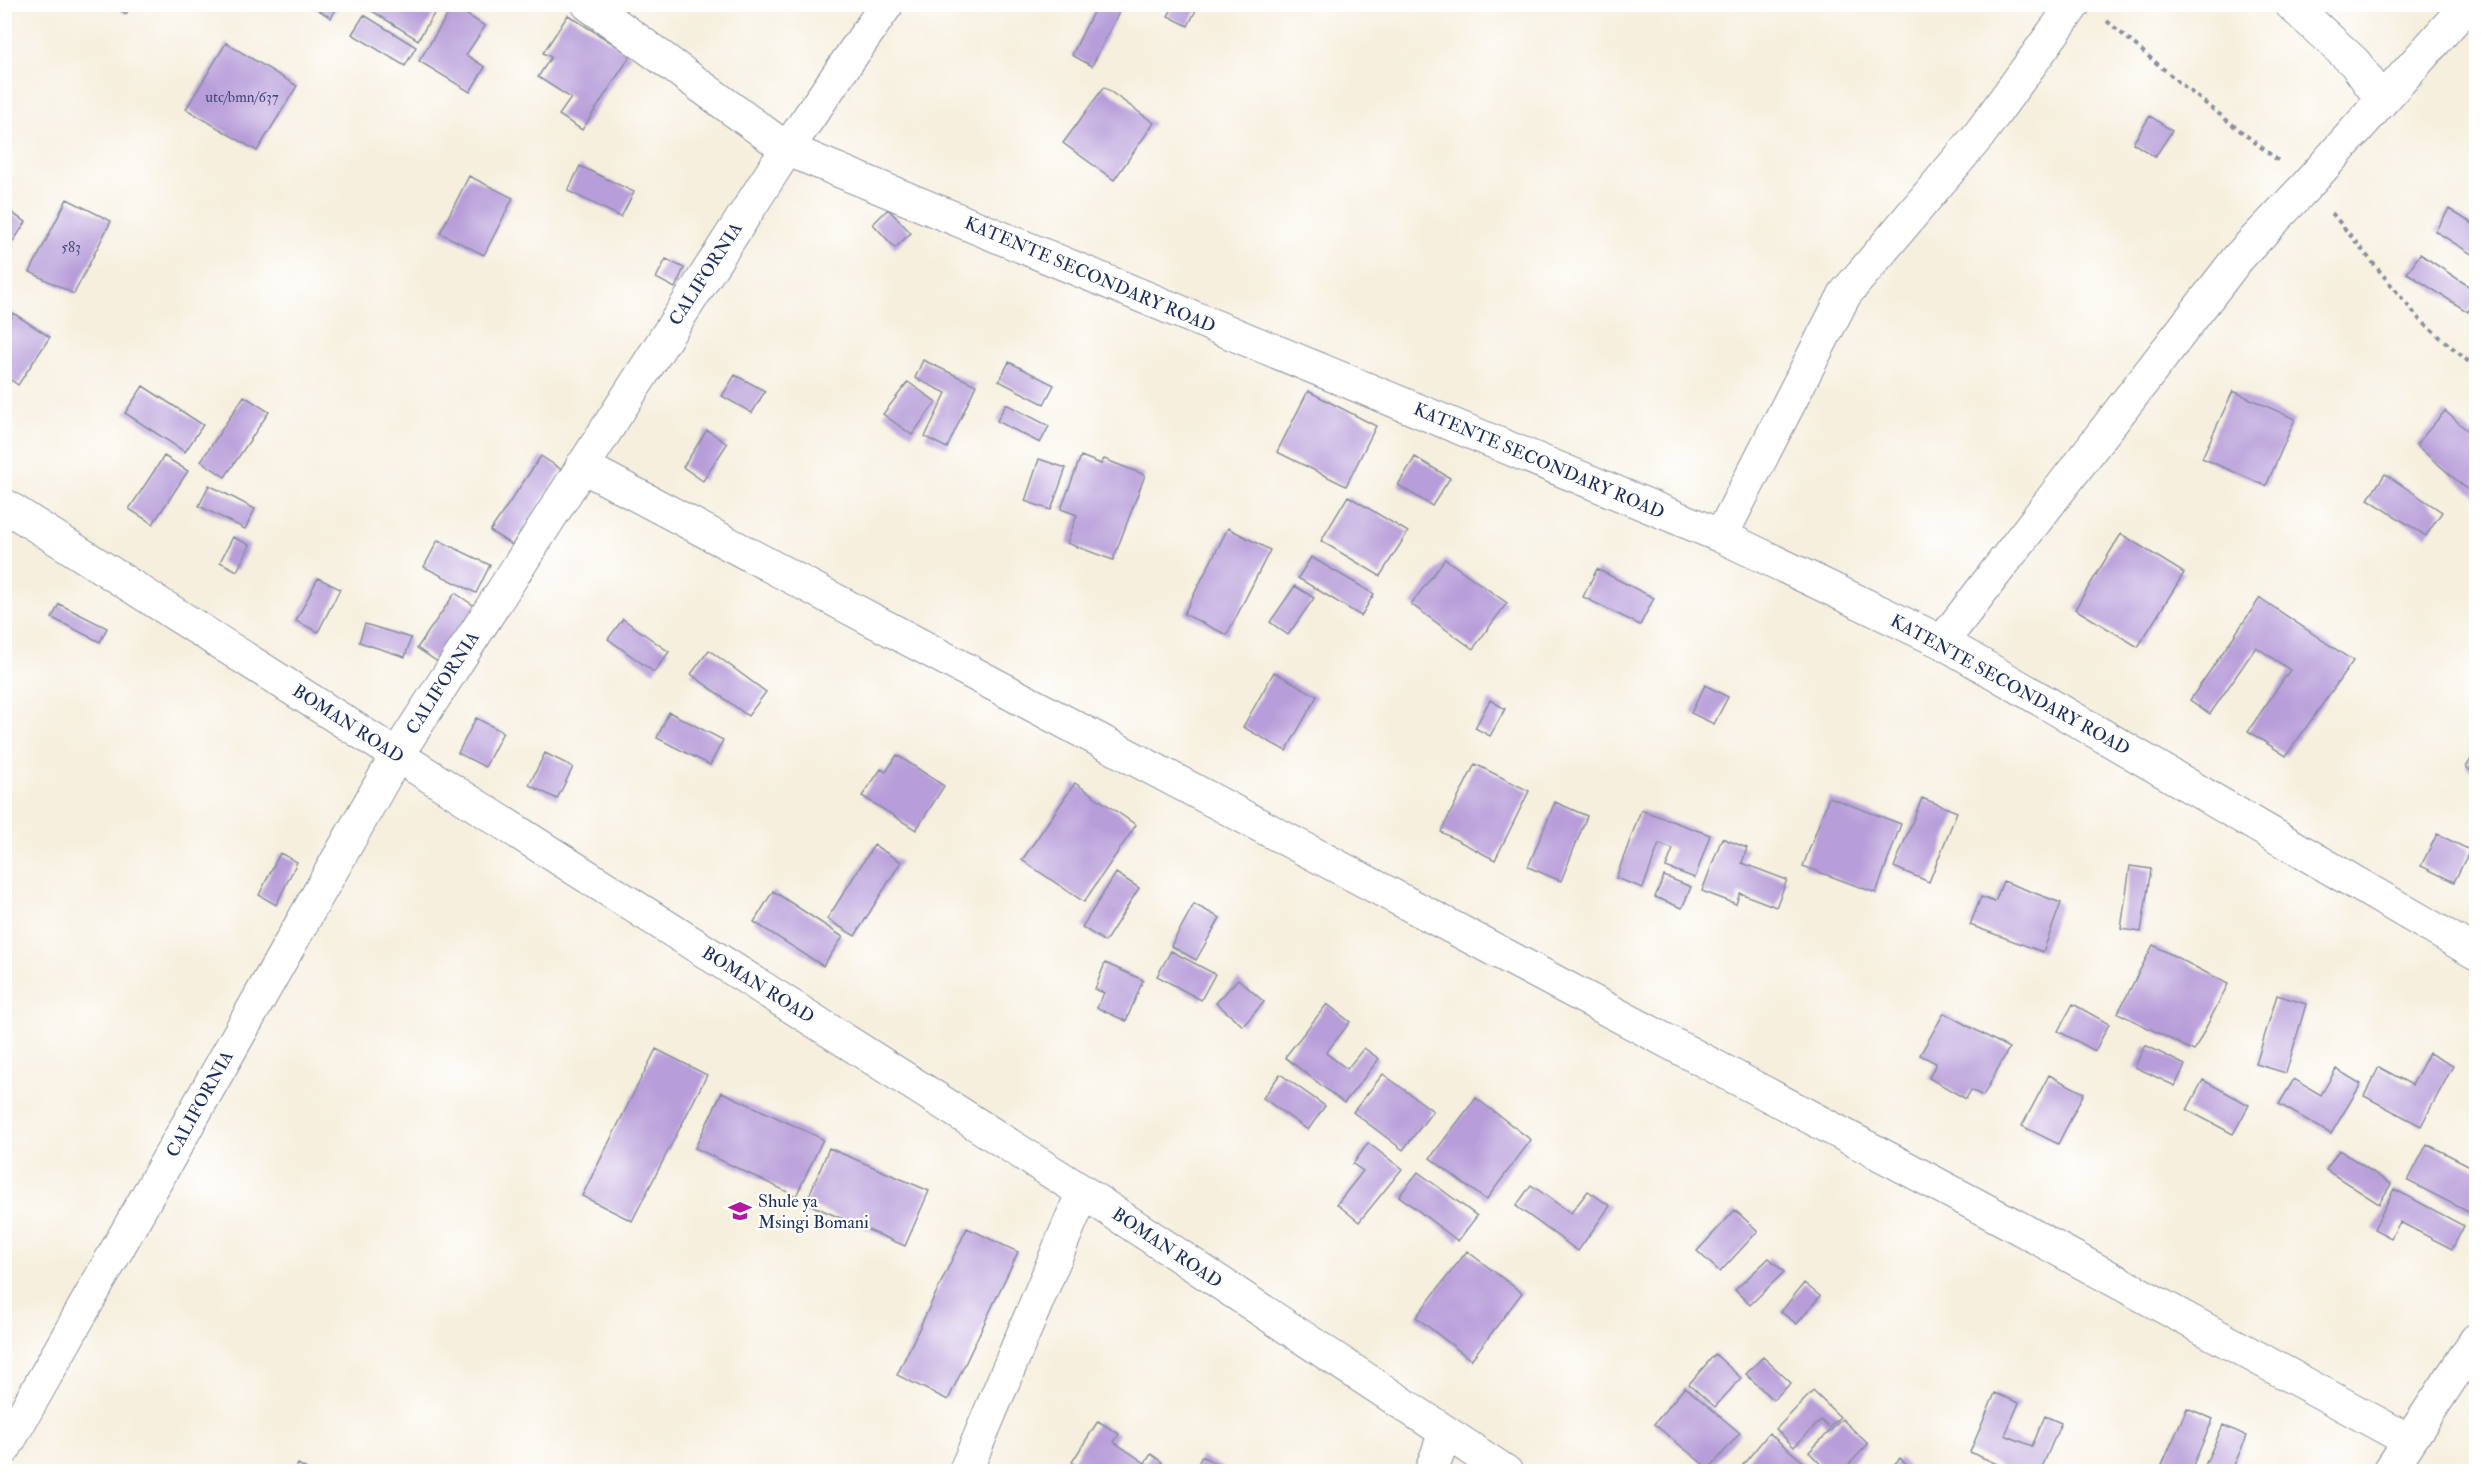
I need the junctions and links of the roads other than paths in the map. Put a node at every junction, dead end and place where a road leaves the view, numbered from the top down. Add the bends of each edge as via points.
1 (588, 4) edge
2 (887, 4) edge
3 (2074, 4) edge
4 (2291, 4) edge
5 (2468, 4) edge
6 (2382, 100) junction
7 (787, 149) junction
8 (582, 466) junction
9 (4, 505) edge
10 (1721, 536) junction
11 (1942, 642) junction
12 (397, 755) junction
13 (2476, 953) edge
14 (1083, 1192) junction
15 (2476, 1340) edge
16 (1445, 1433) junction
17 (2408, 1440) junction
18 (4, 1449) edge
19 (965, 1472) edge
20 (1431, 1472) edge
21 (1506, 1472) edge
22 (2389, 1472) edge

1 - 7 street, KATENTE SECONDARY ROAD
2 - 7 street, CALIFORNIA
3 - 10 street via 1979,135 1845,294
4 - 6 street via 2355,63
5 - 6 street
6 - 11 street via 2238,258
7 - 8 street, CALIFORNIA
7 - 10 street, KATENTE SECONDARY ROAD
8 - 12 street, CALIFORNIA
8 - 17 street via 2000,1217
9 - 12 street, BOMAN ROAD
10 - 11 street, KATENTE SECONDARY ROAD
11 - 13 street, KATENTE SECONDARY ROAD
12 - 14 street, BOMAN ROAD
12 - 18 street, CALIFORNIA
14 - 16 street, BOMAN ROAD
14 - 19 street
15 - 17 street
16 - 20 street
16 - 21 street, BOMAN ROAD
17 - 22 street

